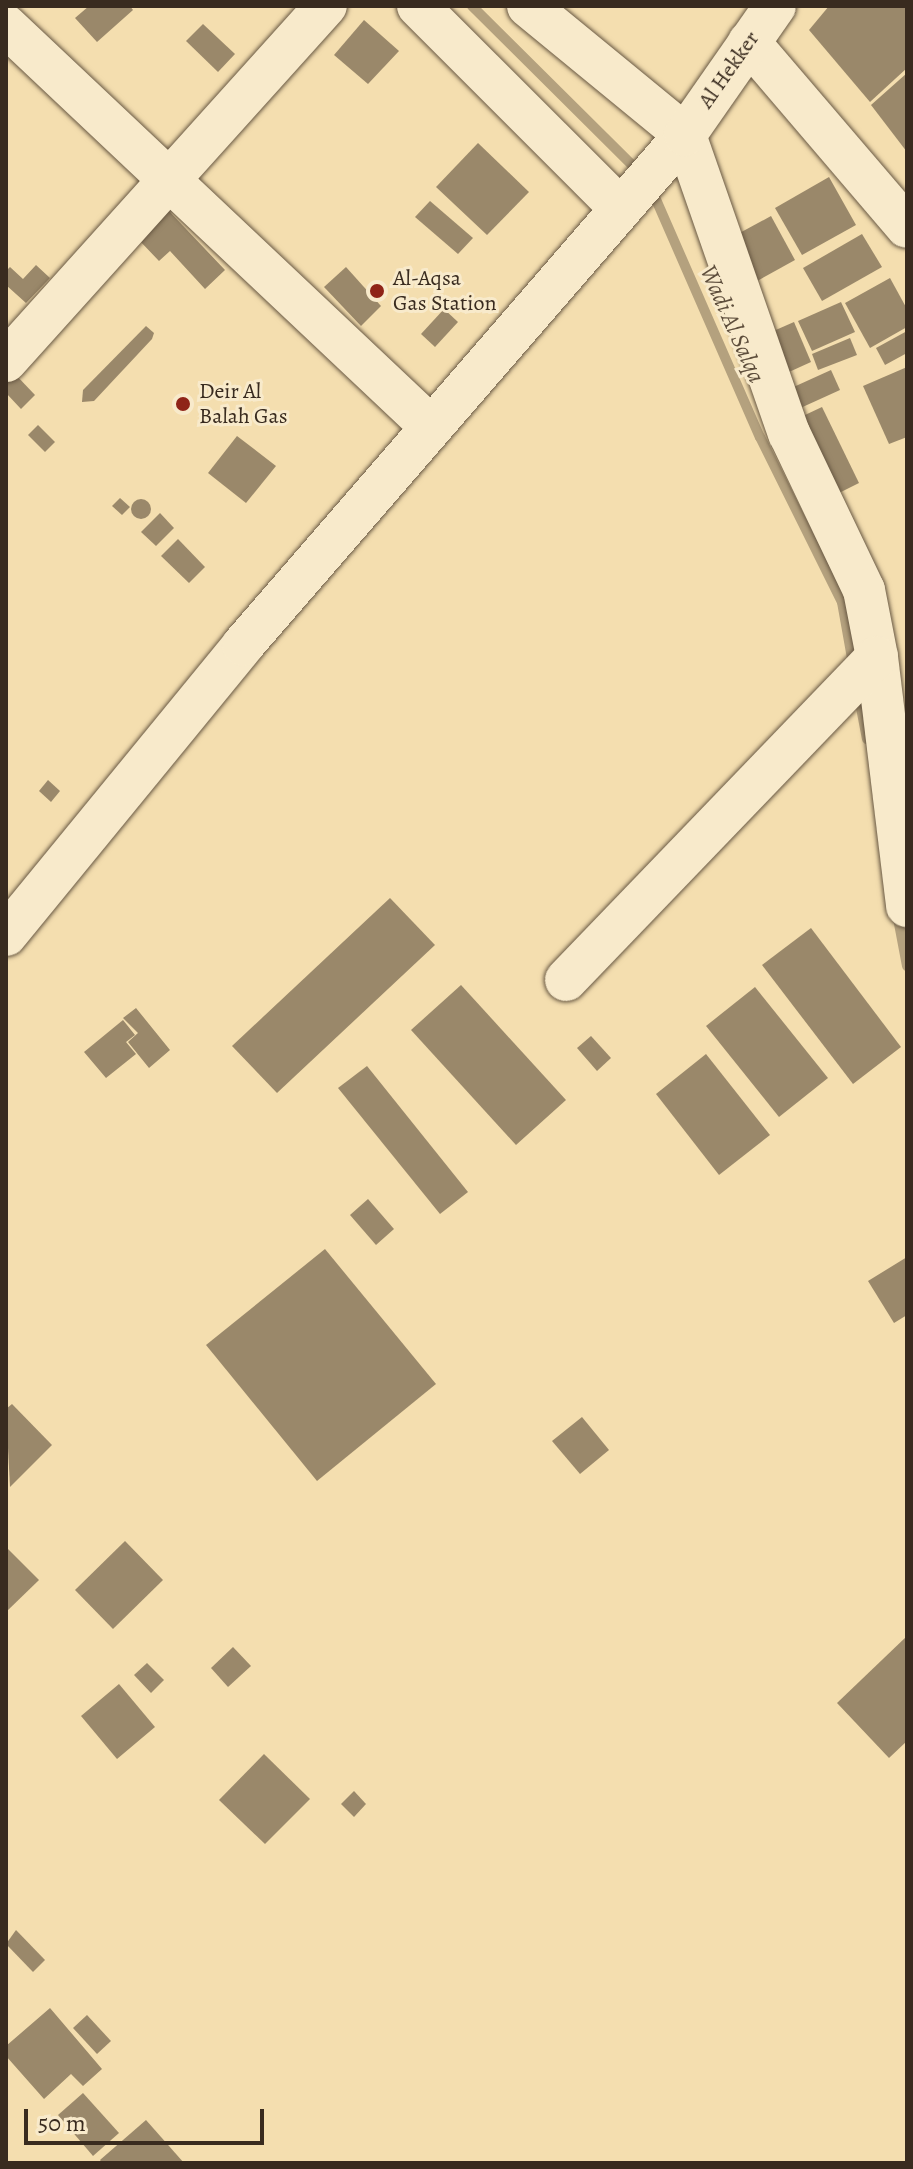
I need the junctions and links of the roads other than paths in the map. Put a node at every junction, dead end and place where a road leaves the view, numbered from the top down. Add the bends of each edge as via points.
1 (326, 6) edge
2 (418, 6) edge
3 (528, 6) edge
4 (775, 6) edge
5 (6, 26) edge
6 (749, 42) junction
7 (677, 144) junction
8 (165, 181) junction
9 (622, 207) junction
10 (907, 227) edge
11 (6, 361) edge
12 (430, 426) junction
13 (877, 657) junction
14 (907, 906) edge
15 (6, 935) edge
16 (566, 980) dead end

1 - 8 street
2 - 9 street
3 - 7 street
4 - 6 street, Al Hekker
5 - 8 street
6 - 7 street, Al Hekker
6 - 10 street
7 - 9 street, Al Hekker
7 - 13 street via 789,433 864,590
8 - 11 street
8 - 12 street
9 - 12 street, Al Hekker
12 - 15 street, Al Hekker
13 - 14 street
13 - 16 street

